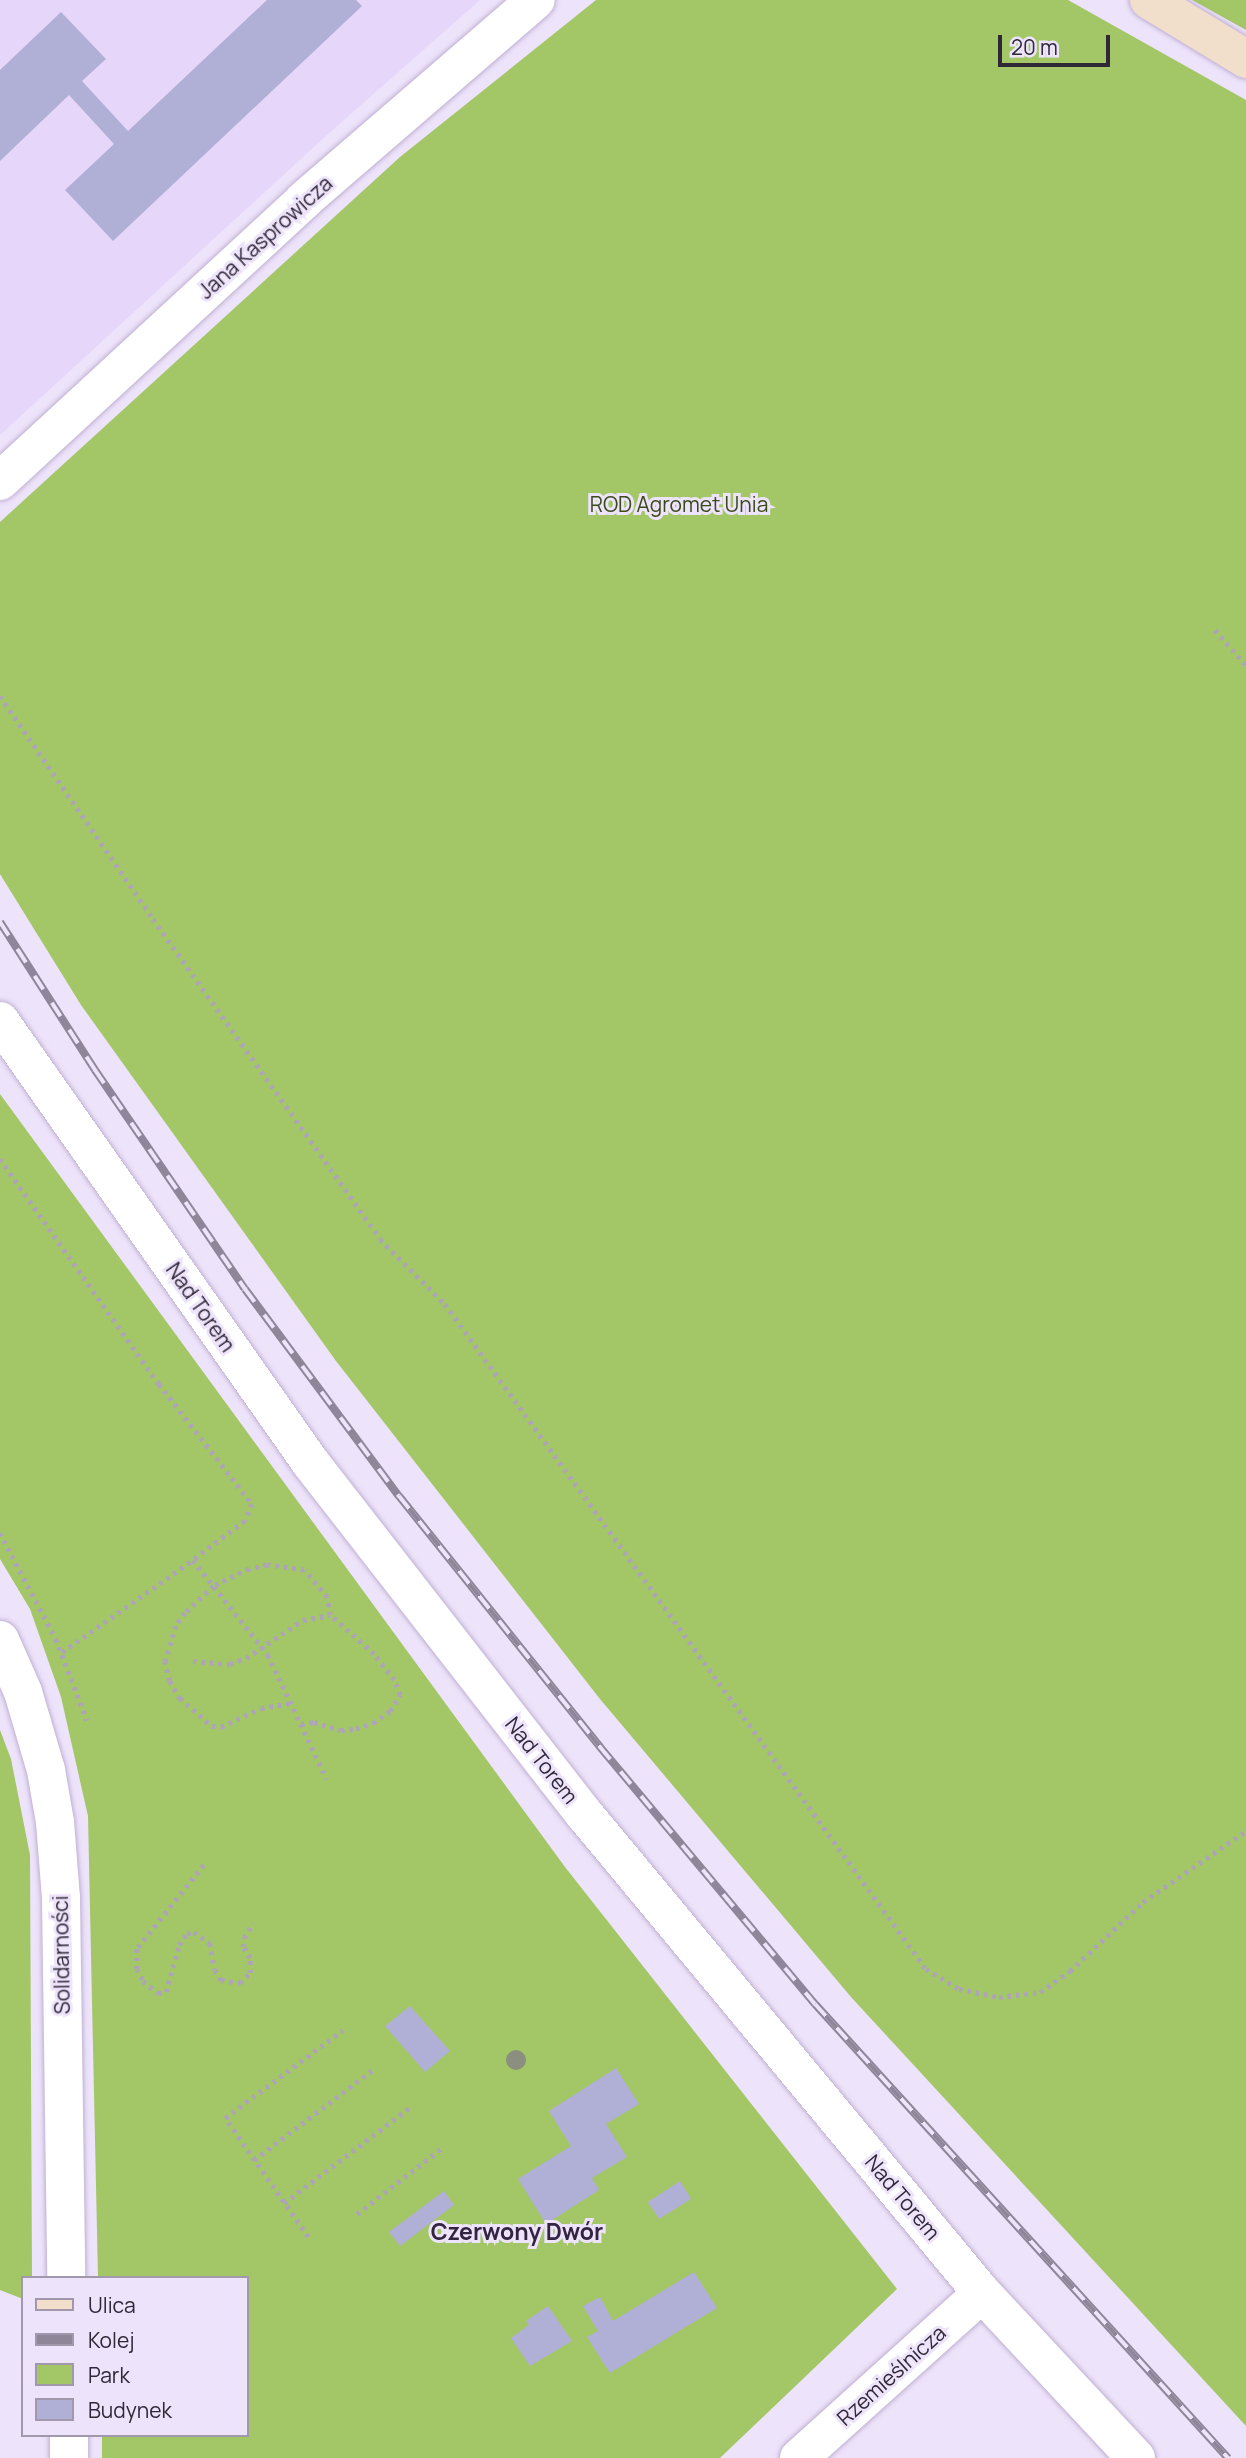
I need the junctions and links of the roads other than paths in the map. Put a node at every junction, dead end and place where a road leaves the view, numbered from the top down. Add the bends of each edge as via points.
1 (536, 0) edge
2 (1149, 0) edge
3 (1246, 59) edge
4 (0, 481) edge
5 (0, 1021) edge
6 (0, 1640) edge
7 (66, 2276) edge
8 (982, 2293) junction
9 (69, 2437) edge
10 (69, 2458) edge
11 (799, 2458) edge
12 (1136, 2458) edge

1 - 4 street, Jana Kasprowicza via 314,191
2 - 3 main road
5 - 8 street, Nad Torem via 310,1462 585,1815
6 - 7 street, Solidarności via 23,1692 46,1770 55,1822 61,1898
8 - 11 street, Rzemieślnicza
8 - 12 street, Nad Torem
9 - 10 street

